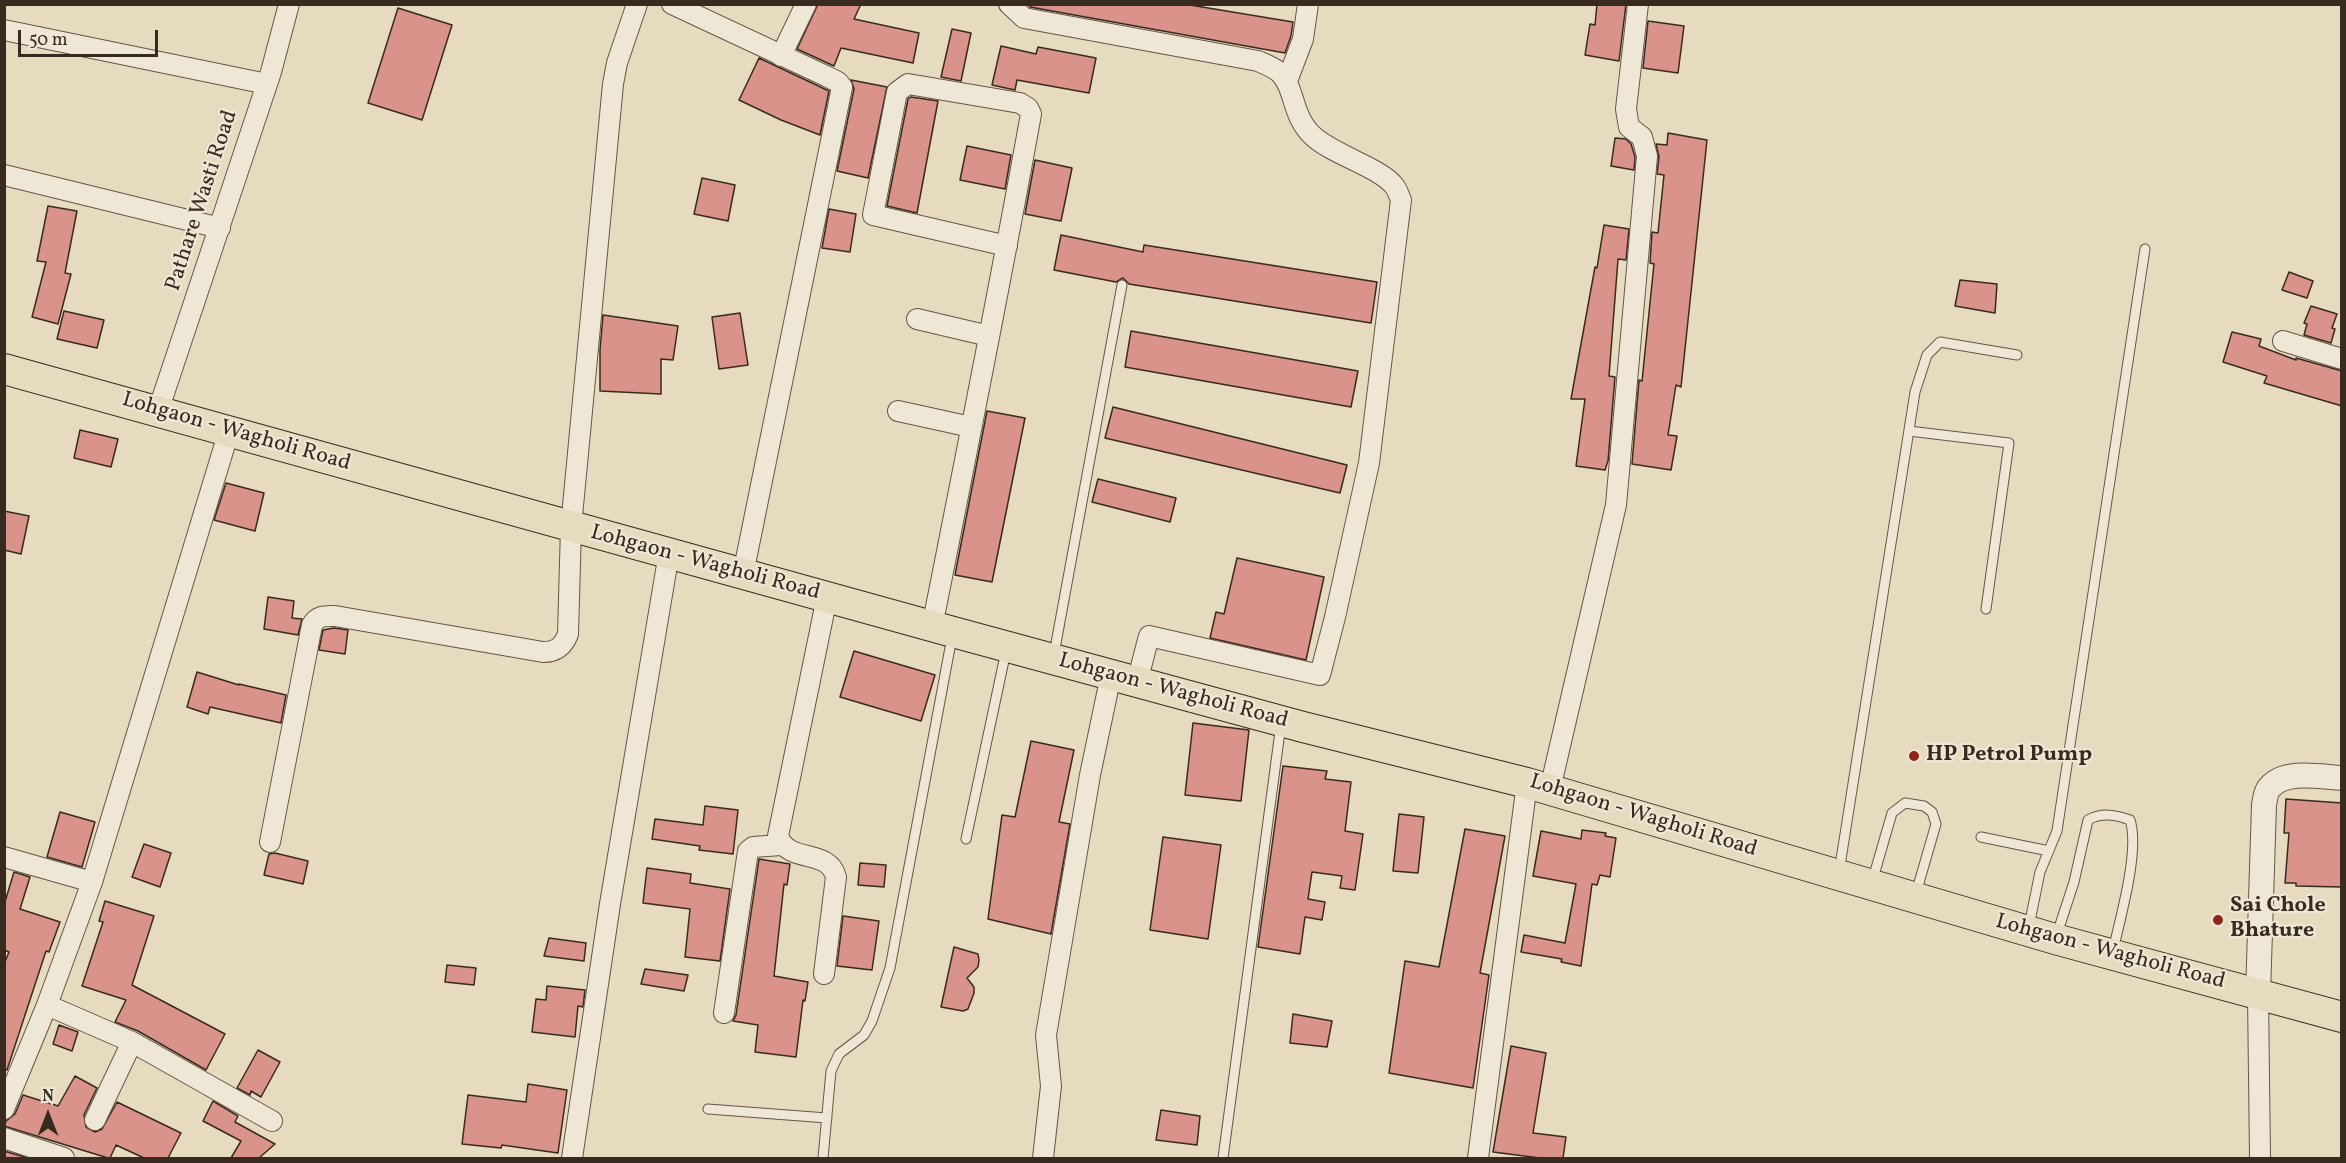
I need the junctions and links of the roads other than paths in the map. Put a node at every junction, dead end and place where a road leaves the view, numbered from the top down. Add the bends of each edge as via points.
1 (289, 4) edge
2 (637, 4) edge
3 (672, 4) edge
4 (806, 4) edge
5 (1008, 4) edge
6 (1308, 4) edge
7 (1638, 4) edge
8 (702, 11) edge
9 (4, 30) edge
10 (781, 56) junction
11 (1287, 81) junction
12 (267, 84) junction
13 (4, 175) edge
14 (220, 228) junction
15 (1007, 246) junction
16 (2145, 249) dead end
17 (1122, 285) dead end
18 (917, 319) dead end
19 (989, 336) junction
20 (2283, 341) dead end
21 (2017, 355) dead end
22 (2342, 359) edge
23 (4, 369) edge
24 (158, 411) junction
25 (898, 411) dead end
26 (971, 428) junction
27 (229, 431) junction
28 (1909, 431) junction
29 (571, 527) junction
30 (669, 553) junction
31 (743, 574) junction
32 (827, 597) junction
33 (1986, 609) dead end
34 (942, 630) junction
35 (1006, 647) junction
36 (1053, 659) junction
37 (1124, 678) junction
38 (1281, 721) junction
39 (2342, 778) edge
40 (1539, 786) junction
41 (1981, 837) dead end
42 (966, 839) dead end
43 (270, 842) dead end
44 (781, 845) junction
45 (2049, 851) junction
46 (4, 857) edge
47 (1838, 875) junction
48 (92, 882) junction
49 (1871, 885) junction
50 (1915, 898) junction
51 (2042, 935) junction
52 (2112, 955) junction
53 (824, 974) dead end
54 (2258, 994) junction
55 (47, 1005) junction
56 (724, 1012) dead end
57 (2342, 1017) edge
58 (132, 1042) junction
59 (4, 1109) edge
60 (708, 1109) dead end
61 (827, 1118) junction
62 (94, 1120) dead end
63 (272, 1121) dead end
64 (4, 1138) edge
65 (55, 1157) edge
66 (572, 1158) edge
67 (824, 1158) edge
68 (1043, 1158) edge
69 (1223, 1158) edge
70 (1478, 1158) edge
71 (2260, 1158) edge

1 - 12 street, Pathare Wasti Road
2 - 29 street via 613,84
3 - 8 street
4 - 10 street
5 - 11 street via 1024,18 1258,61 1277,70
6 - 11 street via 1303,39
7 - 40 street via 1626,109 1629,127 1642,137 1647,156 1616,505
8 - 10 street
9 - 12 street
10 - 31 street via 842,87
11 - 37 street via 1298,118 1309,133 1322,145 1384,176 1395,186 1401,200 1369,462 1320,675 1149,636
12 - 14 street, Pathare Wasti Road
13 - 14 street
14 - 24 street, Pathare Wasti Road
15 - 15 street via 873,215 897,93 908,84 1020,103 1028,108 1031,114
15 - 19 street
16 - 45 lane via 2057,831
17 - 36 lane
18 - 19 street
19 - 26 street
20 - 22 street
21 - 28 lane via 1940,342 1927,355 1915,392
23 - 24 main road, Lohgaon - Wagholi Road
24 - 27 main road, Lohgaon - Wagholi Road
25 - 26 street
26 - 34 street
27 - 29 main road, Lohgaon - Wagholi Road
27 - 48 street
28 - 33 lane via 2008,443
28 - 47 lane
29 - 30 main road, Lohgaon - Wagholi Road
29 - 43 street via 568,634 564,644 552,652 335,616 315,620
30 - 31 main road, Lohgaon - Wagholi Road
30 - 66 street
31 - 32 main road, Lohgaon - Wagholi Road
32 - 34 main road, Lohgaon - Wagholi Road
32 - 44 street via 779,824
34 - 35 main road, Lohgaon - Wagholi Road
34 - 61 lane via 890,968 864,1035 839,1054 831,1071
35 - 36 main road, Lohgaon - Wagholi Road
35 - 42 lane
36 - 37 main road, Lohgaon - Wagholi Road
37 - 38 main road, Lohgaon - Wagholi Road
37 - 68 street via 1090,775 1046,1035 1051,1086
38 - 40 main road, Lohgaon - Wagholi Road
38 - 69 lane
39 - 54 street via 2298,776 2281,780 2266,793
40 - 47 main road, Lohgaon - Wagholi Road
40 - 70 street
41 - 45 lane
44 - 53 street via 834,868
44 - 56 street via 753,847 748,851
45 - 51 lane via 2040,873
46 - 48 street
47 - 49 main road, Lohgaon - Wagholi Road
48 - 55 street
49 - 50 main road, Lohgaon - Wagholi Road
49 - 50 lane via 1892,813 1905,803 1924,806 1932,812 1936,824
50 - 51 main road, Lohgaon - Wagholi Road
51 - 52 main road, Lohgaon - Wagholi Road
51 - 52 lane via 2074,882 2088,819 2108,814 2123,817 2130,820 2132,844
52 - 54 main road, Lohgaon - Wagholi Road
54 - 57 main road, Lohgaon - Wagholi Road
54 - 71 street
55 - 58 street
55 - 59 street
58 - 62 street
58 - 63 street
60 - 61 lane
61 - 67 lane
64 - 65 street

